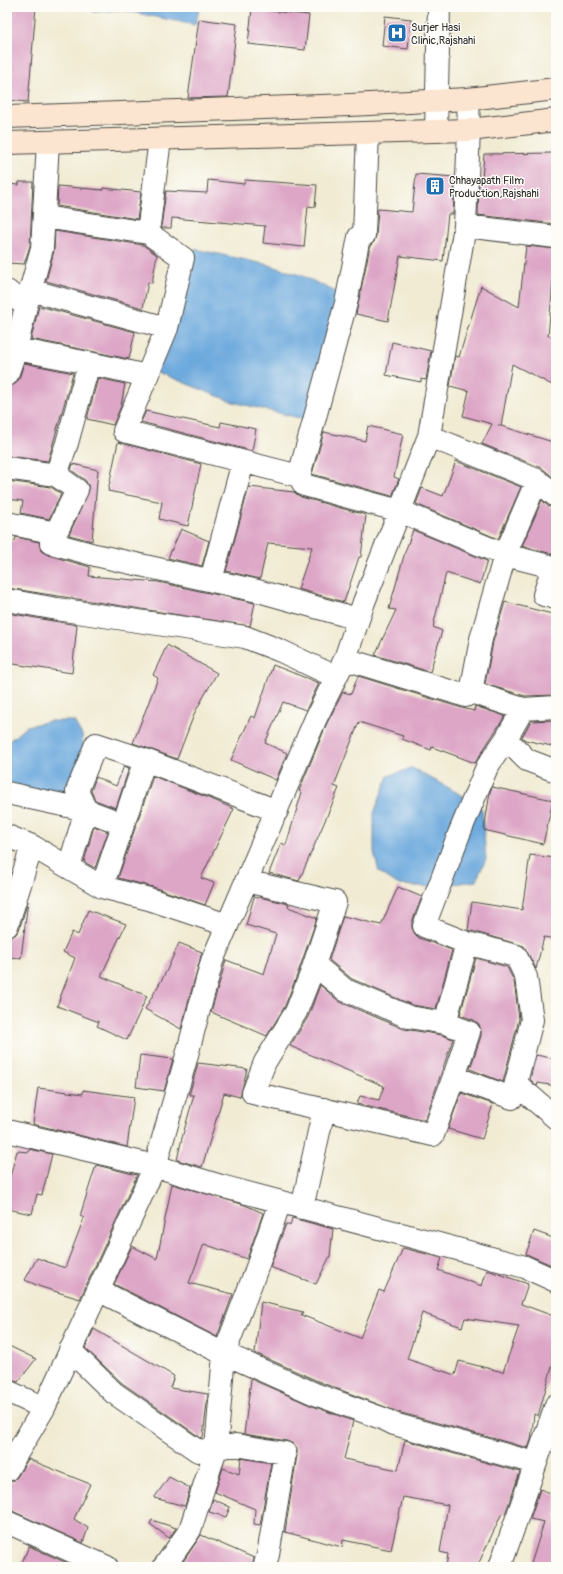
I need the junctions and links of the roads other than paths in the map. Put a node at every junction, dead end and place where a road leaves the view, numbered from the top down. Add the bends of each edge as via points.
1 (439, 7) edge
2 (556, 89) edge
3 (468, 98) junction
4 (438, 100) junction
5 (7, 117) edge
6 (556, 120) edge
7 (469, 130) junction
8 (436, 131) junction
9 (368, 133) junction
10 (160, 139) junction
11 (48, 142) junction
12 (7, 143) edge
13 (44, 217) junction
14 (465, 226) junction
15 (148, 233) junction
16 (556, 237) edge
17 (7, 290) edge
18 (28, 298) junction
19 (167, 328) junction
20 (16, 350) junction
21 (89, 362) junction
22 (7, 375) edge
23 (147, 376) junction
24 (429, 436) junction
25 (243, 462) junction
26 (7, 468) edge
27 (56, 475) junction
28 (299, 476) junction
29 (546, 478) edge
30 (556, 496) edge
31 (400, 511) junction
32 (7, 523) edge
33 (56, 533) junction
34 (505, 555) junction
35 (211, 580) junction
36 (556, 598) edge
37 (7, 600) edge
38 (358, 619) junction
39 (340, 668) junction
40 (471, 692) junction
41 (556, 707) edge
42 (523, 709) junction
43 (506, 739) junction
44 (145, 760) junction
45 (556, 771) edge
46 (7, 793) edge
47 (86, 810) junction
48 (276, 810) junction
49 (123, 824) junction
50 (7, 836) edge
51 (32, 846) junction
52 (69, 867) junction
53 (246, 881) junction
54 (102, 887) junction
55 (227, 925) junction
56 (7, 926) edge
57 (468, 943) junction
58 (314, 964) junction
59 (445, 1023) junction
60 (454, 1077) junction
61 (516, 1084) junction
62 (324, 1109) junction
63 (556, 1118) edge
64 (7, 1130) edge
65 (155, 1166) junction
66 (280, 1202) junction
67 (302, 1208) junction
68 (556, 1281) edge
69 (98, 1290) junction
70 (70, 1350) junction
71 (221, 1352) junction
72 (7, 1392) edge
73 (556, 1405) edge
74 (44, 1408) junction
75 (216, 1449) junction
76 (535, 1463) junction
77 (7, 1470) edge
78 (7, 1522) edge
79 (107, 1567) edge
80 (164, 1567) edge
81 (264, 1567) edge
82 (500, 1567) edge

1 - 4 street
2 - 3 street
3 - 4 street
3 - 7 street
4 - 5 street
4 - 8 street
6 - 7 street
7 - 8 street
7 - 14 street
8 - 9 street
9 - 10 street
9 - 28 street via 364,235 358,237 346,303
10 - 11 street
10 - 15 street
11 - 12 street
11 - 13 street
13 - 15 street
13 - 18 street via 42,248
14 - 16 street
14 - 24 street
15 - 19 street via 183,258
17 - 18 street
18 - 19 street
18 - 20 street
19 - 23 street
20 - 21 street
20 - 22 street
21 - 23 street
21 - 27 street
23 - 25 street via 124,432
24 - 29 street
24 - 31 street
25 - 28 street
25 - 35 street
26 - 27 street
27 - 33 street via 77,490
28 - 31 street via 304,485
29 - 30 street
29 - 34 street
31 - 34 street
31 - 38 street
32 - 33 street
33 - 35 street via 51,543
34 - 36 street via 552,567 544,595
34 - 40 street via 481,639
35 - 38 street
37 - 39 street via 245,637 281,651
38 - 39 street
39 - 40 street via 466,696
39 - 48 street
40 - 42 street
41 - 42 street
42 - 43 street
43 - 45 street via 527,760
43 - 57 street via 487,767 424,926
44 - 47 street via 96,744 77,791
44 - 48 street
44 - 49 street
46 - 47 street
47 - 49 street
47 - 52 street
48 - 53 street
49 - 54 street
50 - 51 street
51 - 52 street
51 - 56 street
52 - 54 street
53 - 55 street
53 - 58 street via 335,902
54 - 55 street via 149,899
55 - 65 street via 212,961
57 - 59 street
57 - 61 street via 516,956 526,977 532,1020
58 - 59 street via 345,990 409,1016
58 - 62 street via 296,1012 265,1062 253,1093
59 - 60 street via 469,1032
60 - 61 street via 512,1098
60 - 62 street via 433,1135
61 - 63 street
62 - 67 street
64 - 65 street
65 - 66 street
65 - 69 street
66 - 67 street
66 - 71 street via 255,1273
67 - 68 street via 525,1267
69 - 70 street
69 - 71 street
70 - 74 street
70 - 75 street via 114,1393 184,1442 198,1450
71 - 75 street
71 - 76 street via 315,1394 394,1424
72 - 74 street
73 - 76 street
74 - 77 street
75 - 80 street via 190,1530
75 - 81 street via 236,1445 285,1453
76 - 82 street
78 - 79 street

